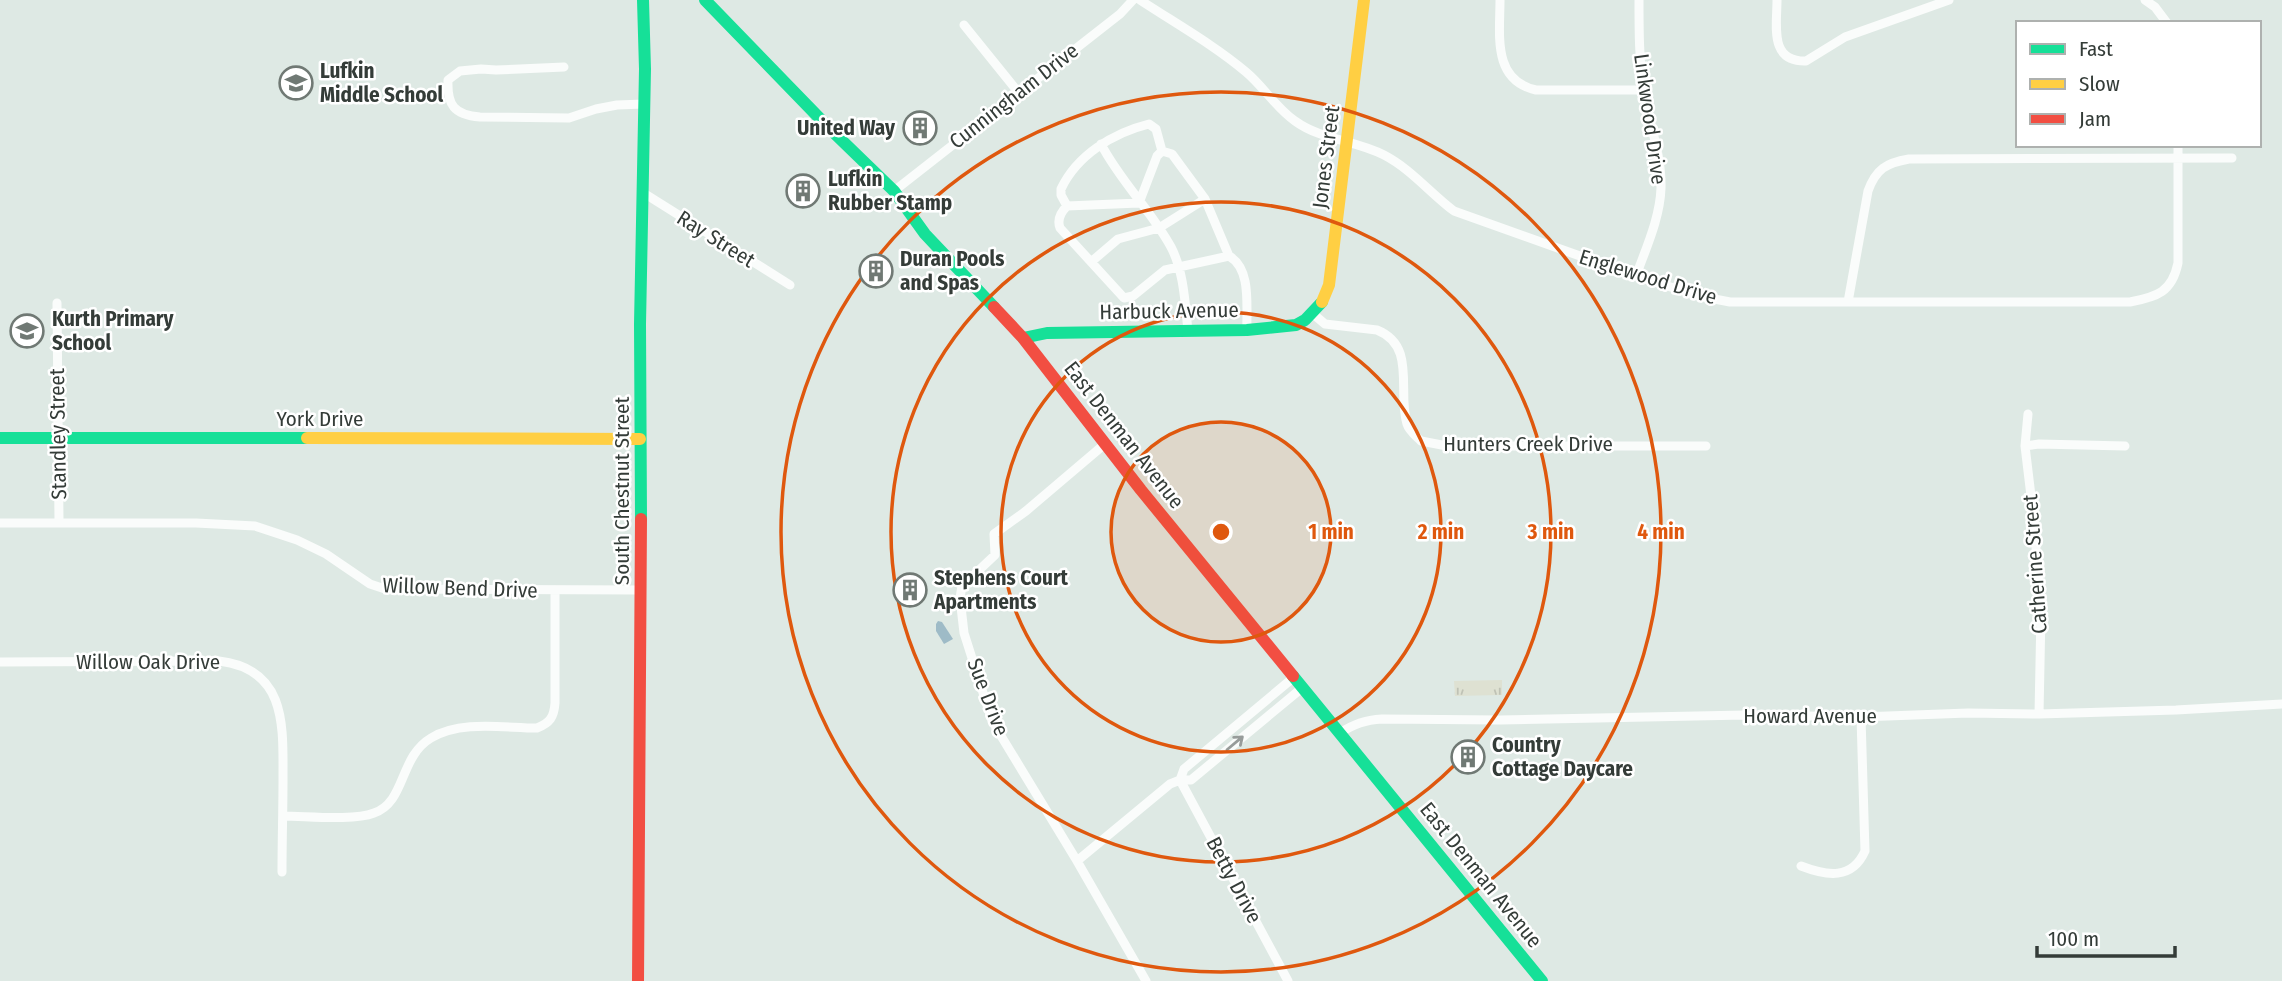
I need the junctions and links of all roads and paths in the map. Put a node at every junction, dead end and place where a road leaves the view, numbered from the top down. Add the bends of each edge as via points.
1 (643, 0) edge
2 (705, 0) edge
3 (1133, 0) edge
4 (1140, 0) edge
5 (1364, 0) edge
6 (1500, 0) edge
7 (1639, 0) edge
8 (1777, 0) edge
9 (1949, 0) edge
10 (2145, 0) edge
11 (2166, 21) edge
12 (964, 25) dead end
13 (564, 67) dead end
14 (1643, 90) junction
15 (1018, 92) junction
16 (644, 104) junction
17 (1348, 141) junction
18 (1101, 144) junction
19 (2178, 147) edge
20 (1162, 151) junction
21 (2179, 157) junction
22 (2232, 158) dead end
23 (894, 191) junction
24 (642, 192) junction
25 (1205, 198) junction
26 (1139, 203) junction
27 (1067, 206) junction
28 (1159, 228) junction
29 (1229, 256) junction
30 (1091, 262) junction
31 (1178, 266) junction
32 (1636, 276) junction
33 (790, 285) dead end
34 (1848, 302) junction
35 (57, 303) dead end
36 (1312, 313) junction
37 (1247, 330) junction
38 (1188, 331) junction
39 (1023, 338) junction
40 (2028, 414) dead end
41 (0, 438) edge
42 (59, 438) junction
43 (640, 439) junction
44 (1106, 443) junction
45 (1706, 446) dead end
46 (2025, 446) junction
47 (2125, 446) dead end
48 (0, 523) edge
49 (59, 523) junction
50 (555, 590) junction
51 (641, 590) junction
52 (0, 662) edge
53 (1297, 683) junction
54 (2282, 704) edge
55 (2039, 714) junction
56 (1861, 717) junction
57 (1340, 733) junction
58 (1180, 780) junction
59 (283, 816) junction
60 (1077, 861) junction
61 (1801, 866) dead end
62 (282, 872) dead end
63 (638, 981) edge
64 (1146, 981) edge
65 (1288, 981) edge
66 (1542, 981) edge

1 - 16 main road, South Chestnut Street
2 - 23 main road, East Denman Avenue
3 - 15 street, Cunningham Drive
4 - 17 street, Englewood Drive via 1246,72 1295,121 1313,132
5 - 17 main road, Jones Street
6 - 14 street via 1503,61 1507,73 1524,87
7 - 14 street, Linkwood Drive
8 - 9 street via 1779,46 1791,60 1806,61 1845,37
10 - 11 street
12 - 15 street
13 - 16 street via 460,71 449,80 447,96 454,109 480,117 569,118 617,105
14 - 32 street, Linkwood Drive via 1658,151 1661,189
15 - 23 street, Cunningham Drive
16 - 24 main road, South Chestnut Street
17 - 32 street, Englewood Drive via 1401,166 1454,211
17 - 36 main road, Jones Street via 1329,285
18 - 20 street via 1149,124 1156,129
18 - 26 street
18 - 27 street via 1063,184 1061,195
19 - 21 street, Englewood Drive
20 - 25 street via 1172,154
20 - 26 street
21 - 22 street
21 - 34 street via 1892,162 1881,167 1867,191
21 - 34 street, Englewood Drive via 2178,263 2175,276 2159,295 2130,302
23 - 39 main road, East Denman Avenue via 925,234
24 - 33 street, Ray Street
24 - 43 main road, South Chestnut Street
25 - 28 street
25 - 29 street
26 - 27 street
26 - 28 street
27 - 30 street via 1060,228
28 - 30 street via 1118,239
28 - 31 street
29 - 31 street
29 - 37 street via 1236,260 1245,282
30 - 31 street via 1124,298
31 - 38 street
32 - 34 street, Englewood Drive via 1730,302
35 - 42 street, Standley Street
36 - 37 main road, Harbuck Avenue via 1296,325
36 - 45 street, Hunters Creek Drive via 1325,324 1377,330 1396,344 1402,353 1407,424 1420,441 1447,446
37 - 38 main road, Harbuck Avenue
38 - 39 main road, Harbuck Avenue via 1046,333
39 - 44 main road, East Denman Avenue
40 - 46 street, Catherine Street
41 - 42 main road, York Drive
42 - 43 main road, York Drive
42 - 49 street, Standley Street
43 - 51 main road, South Chestnut Street
44 - 53 main road, East Denman Avenue
44 - 60 street, Sue Drive via 994,534 995,555 962,586 960,597 964,633 992,721
46 - 47 street
46 - 55 street, Catherine Street via 2041,613
48 - 49 street, Willow Bend Drive
49 - 50 street, Willow Bend Drive via 255,526 326,554 385,589
50 - 51 street, Willow Bend Drive
50 - 59 street via 555,713 545,724 537,728 462,727 432,737 409,761 390,802 375,813
51 - 63 main road, South Chestnut Street
52 - 59 street, Willow Oak Drive via 219,661 245,667 267,685 281,713
53 - 57 main road, East Denman Avenue
53 - 58 street via 1191,780
54 - 55 street, Howard Avenue
55 - 56 street, Howard Avenue
56 - 57 street, Howard Avenue via 1382,719 1355,723
56 - 61 street via 1865,851 1860,862 1843,873
57 - 66 main road, East Denman Avenue
58 - 60 street
58 - 65 street, Betty Drive
59 - 62 street, Willow Oak Drive
60 - 64 street, Sue Drive

